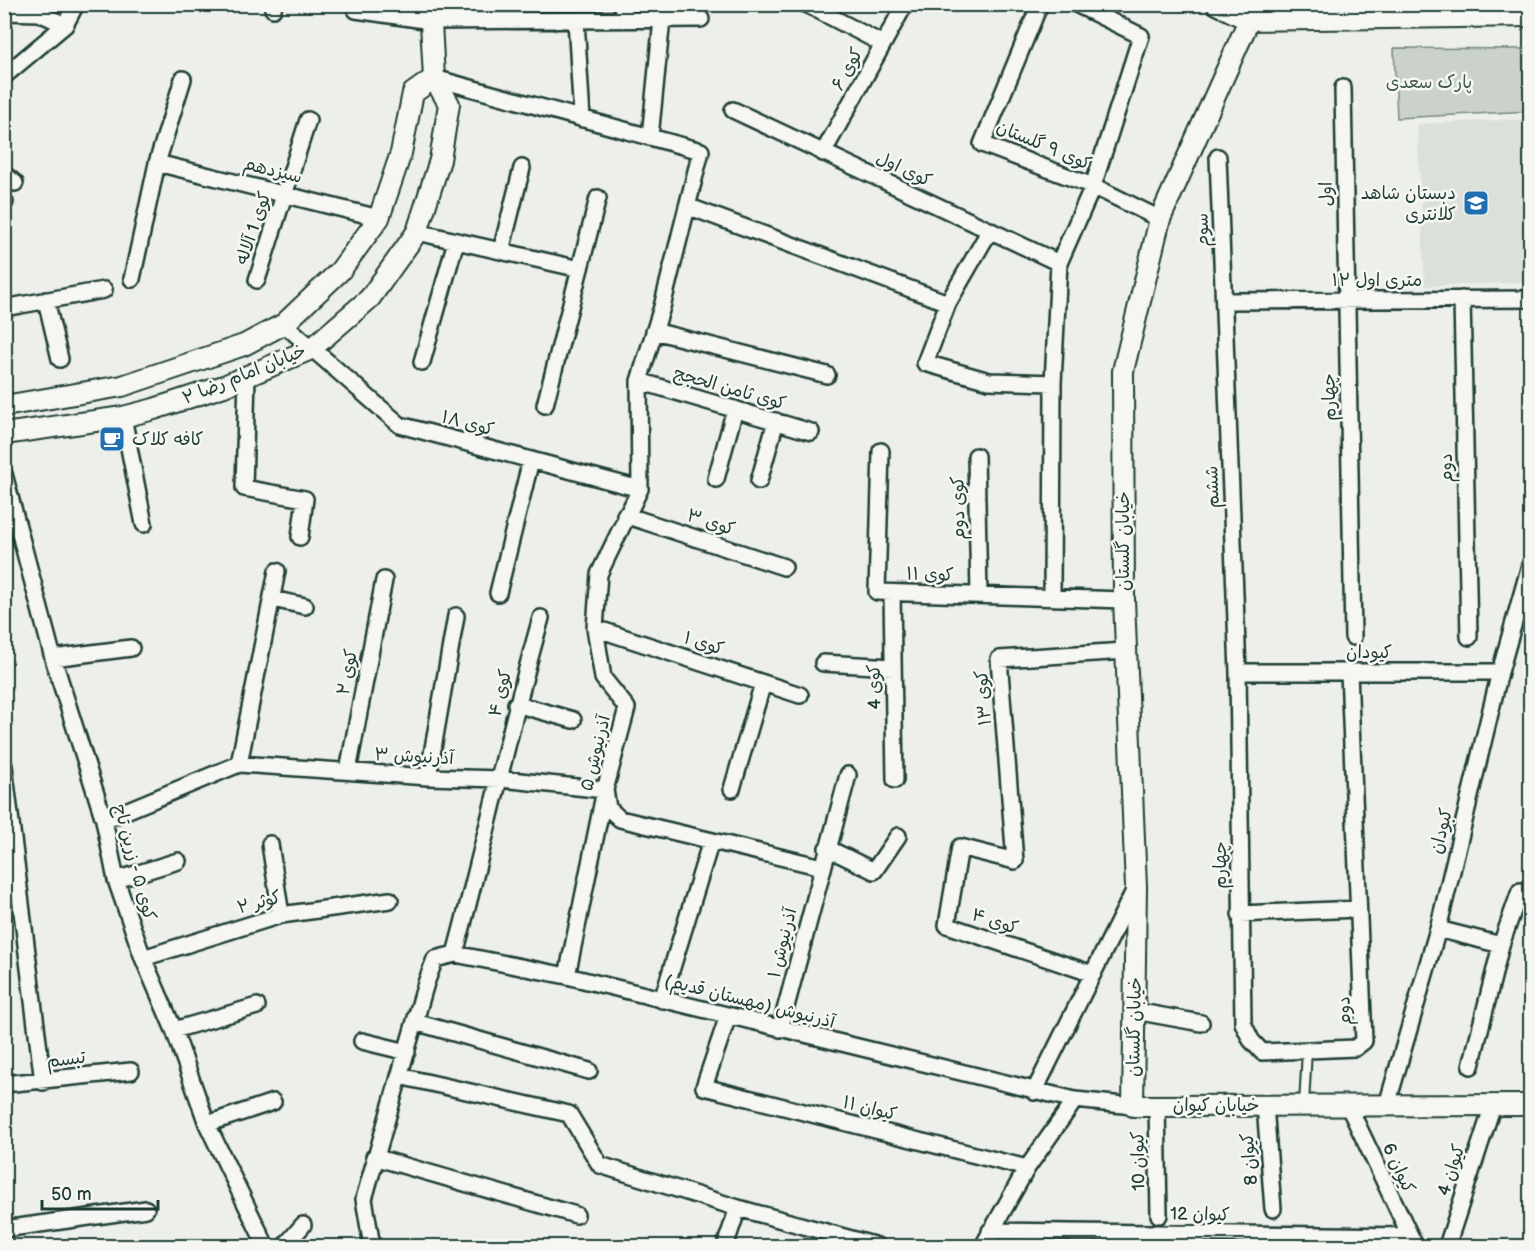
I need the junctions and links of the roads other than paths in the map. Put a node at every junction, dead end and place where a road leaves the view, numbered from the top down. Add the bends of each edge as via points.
1 (76, 4) edge
2 (806, 4) edge
3 (905, 4) edge
4 (1040, 4) edge
5 (1076, 4) edge
6 (1217, 4) edge
7 (1261, 4) edge
8 (38, 9) edge
9 (356, 10) dead end
10 (1417, 11) edge
11 (4, 12) edge
12 (623, 12) edge
13 (430, 13) edge
14 (671, 14) edge
15 (1530, 16) edge
16 (701, 19) dead end
17 (576, 20) junction
18 (1249, 20) junction
19 (65, 25) junction
20 (883, 44) junction
21 (4, 76) edge
22 (434, 78) junction
23 (183, 79) dead end
24 (1343, 88) dead end
25 (733, 110) dead end
26 (582, 119) junction
27 (308, 120) dead end
28 (650, 137) junction
29 (824, 153) junction
30 (1218, 158) dead end
31 (157, 163) junction
32 (522, 168) dead end
33 (1093, 186) junction
34 (286, 193) junction
35 (598, 198) dead end
36 (687, 206) junction
37 (379, 218) junction
38 (1160, 219) junction
39 (990, 230) junction
40 (417, 232) junction
41 (456, 241) junction
42 (501, 251) junction
43 (1059, 263) junction
44 (580, 268) junction
45 (132, 279) dead end
46 (257, 280) dead end
47 (104, 290) dead end
48 (1462, 299) junction
49 (1530, 299) edge
50 (46, 300) junction
51 (1347, 300) junction
52 (1224, 301) junction
53 (948, 303) junction
54 (4, 308) edge
55 (284, 324) junction
56 (654, 331) junction
57 (311, 349) junction
58 (60, 359) dead end
59 (423, 362) dead end
60 (827, 375) dead end
61 (247, 376) junction
62 (639, 381) junction
63 (1053, 383) junction
64 (545, 405) dead end
65 (4, 406) edge
66 (735, 409) junction
67 (123, 417) junction
68 (776, 421) junction
69 (811, 432) dead end
70 (4, 434) edge
71 (881, 451) dead end
72 (976, 456) dead end
73 (531, 460) junction
74 (4, 474) edge
75 (716, 478) dead end
76 (759, 481) dead end
77 (640, 489) junction
78 (626, 515) junction
79 (144, 524) dead end
80 (300, 537) dead end
81 (1530, 565) edge
82 (784, 567) dead end
83 (277, 571) dead end
84 (384, 580) dead end
85 (498, 593) dead end
86 (892, 593) junction
87 (979, 596) junction
88 (1052, 598) junction
89 (272, 599) junction
90 (1124, 600) junction
91 (305, 606) dead end
92 (456, 616) dead end
93 (541, 618) dead end
94 (595, 628) junction
95 (1353, 637) dead end
96 (1469, 637) dead end
97 (131, 648) dead end
98 (1126, 651) junction
99 (53, 658) junction
100 (823, 663) dead end
101 (893, 667) junction
102 (1238, 672) junction
103 (1349, 672) junction
104 (1500, 672) junction
105 (763, 683) junction
106 (801, 695) dead end
107 (516, 704) junction
108 (573, 720) dead end
109 (239, 764) junction
110 (4, 766) edge
111 (348, 771) junction
112 (848, 775) dead end
113 (428, 777) junction
114 (501, 779) junction
115 (895, 780) dead end
116 (732, 789) dead end
117 (605, 790) junction
118 (104, 820) junction
119 (898, 837) dead end
120 (711, 841) junction
121 (270, 844) dead end
122 (827, 848) junction
123 (178, 861) dead end
124 (1015, 861) joint
125 (822, 867) junction
126 (116, 880) junction
127 (1137, 887) junction
128 (1520, 891) dead end
129 (390, 900) dead end
130 (1358, 909) junction
131 (1240, 914) junction
132 (281, 915) junction
133 (1438, 929) junction
134 (1501, 945) junction
135 (456, 954) junction
136 (142, 958) junction
137 (1093, 974) junction
138 (567, 976) junction
139 (662, 1000) junction
140 (257, 1006) dead end
141 (1135, 1011) junction
142 (728, 1016) junction
143 (415, 1022) junction
144 (1201, 1023) dead end
145 (780, 1029) junction
146 (174, 1030) junction
147 (362, 1041) dead end
148 (1307, 1050) junction
149 (407, 1052) junction
150 (1262, 1052) joint
151 (1471, 1066) dead end
152 (131, 1071) dead end
153 (589, 1071) dead end
154 (399, 1076) junction
155 (43, 1082) junction
156 (4, 1084) edge
157 (1034, 1092) junction
158 (1074, 1100) junction
159 (273, 1102) dead end
160 (1265, 1105) junction
161 (1304, 1105) junction
162 (1348, 1105) junction
163 (1387, 1105) junction
164 (1493, 1105) junction
165 (1530, 1105) edge
166 (1133, 1106) junction
167 (1157, 1106) junction
168 (207, 1124) junction
169 (374, 1157) junction
170 (1027, 1168) junction
171 (738, 1208) junction
172 (146, 1209) dead end
173 (1273, 1209) dead end
174 (576, 1215) dead end
175 (1159, 1215) dead end
176 (303, 1225) dead end
177 (4, 1229) edge
178 (990, 1231) junction
179 (1412, 1241) edge
180 (266, 1246) edge
181 (285, 1246) edge
182 (372, 1246) edge
183 (726, 1246) edge
184 (877, 1246) edge
185 (983, 1246) edge
186 (1447, 1246) edge

1 - 19 street
2 - 20 street
3 - 20 street, کوی ۶
4 - 33 street, کوی ۹ گلستان via 982,144
5 - 33 street, کوی ۹ گلستان via 1141,36
6 - 18 street
7 - 18 street, خیابان گلستان
8 - 11 street
8 - 19 street
9 - 13 street
10 - 15 street
10 - 18 street
12 - 14 street
12 - 17 street
13 - 17 street
13 - 22 street, خیابان امام رضا ۲
14 - 16 street
14 - 28 street
17 - 26 street
18 - 38 street, خیابان گلستان
19 - 21 street
20 - 29 street, کوی ۶
22 - 26 street
22 - 37 street, خیابان امام رضا ۲ via 413,93 402,153
22 - 40 street, خیابان امام رضا ۲ via 449,104 440,160
23 - 31 street
24 - 51 street, اول
25 - 29 street, کوی اول
26 - 28 street
27 - 34 street, کوی 1 آلاله
28 - 36 street via 701,151
29 - 39 street, کوی اول
30 - 52 street, سوم
31 - 34 street, سیزدهم
31 - 45 street
32 - 42 street
33 - 38 street, کوی ۹ گلستان
33 - 43 street, کوی ۹ گلستان
34 - 37 street, سیزدهم
34 - 46 street, کوی 1 آلاله
35 - 44 street
36 - 53 street
36 - 56 street
37 - 55 street, خیابان امام رضا ۲ via 340,272
38 - 90 street, خیابان گلستان via 1123,371
39 - 43 street, کوی اول
39 - 53 street
40 - 41 street
40 - 57 street, خیابان امام رضا ۲ via 370,298
41 - 42 street
41 - 59 street
42 - 44 street
43 - 63 street
44 - 64 street
47 - 50 street
48 - 49 street, ۱۲ متری اول
48 - 51 street, ۱۲ متری اول
48 - 96 street, دوم
50 - 54 street
50 - 58 street
51 - 52 street, ۱۲ متری اول
51 - 95 street, چهارم
52 - 102 street, ششم
53 - 63 street via 925,363 989,381
55 - 57 street, کوی ۱۸
55 - 65 street, خیابان امام رضا ۲ via 244,345 122,386
56 - 60 street
56 - 62 street
57 - 61 street, خیابان امام رضا ۲
57 - 73 street, کوی ۱۸ via 400,425
61 - 67 street, خیابان امام رضا ۲
61 - 80 street via 244,488 305,499
62 - 66 street, کوی ثامن الحجج
62 - 77 street
63 - 88 street
66 - 68 street, کوی ثامن الحجج
66 - 75 street
67 - 70 street, خیابان امام رضا ۲
67 - 79 street
68 - 69 street, کوی ثامن الحجج
68 - 76 street
71 - 86 street, کوی ۱۱ via 877,592
72 - 87 street, کوی دوم
73 - 77 street, کوی ۱۸
73 - 85 street
74 - 99 street, کوی ۵ - زرین تاج
77 - 78 street, آذرنیوش ۵
78 - 82 street, کوی ۳
78 - 94 street, آذرنیوش ۵ via 599,574
81 - 104 street, کبودان
83 - 89 street
84 - 111 street, کوی ۲
86 - 87 street, کوی ۱۱
86 - 101 street, کوی 4
87 - 88 street, کوی ۱۱
88 - 90 street, کوی ۱۱
89 - 91 street
89 - 109 street
90 - 98 street, خیابان گلستان
92 - 113 street
93 - 107 street, کوی ۴
94 - 105 street, کوی ۱
94 - 117 street, آذرنیوش ۵ via 603,678 627,708
97 - 99 street
98 - 124 street, کوی ۱۳ via 999,659
98 - 127 street, خیابان گلستان
99 - 118 street, کوی ۵ - زرین تاج
100 - 101 street
101 - 115 street, کوی 4
102 - 103 street, کیودان
102 - 131 street, چهارم
103 - 104 street, کیودان
103 - 130 street, دوم
104 - 133 street, کبودان
105 - 106 street, کوی ۱
105 - 116 street
107 - 108 street
107 - 114 street, کوی ۴
109 - 111 street, آذرنیوش ۳
109 - 118 street, آذرنیوش ۳
110 - 155 street
111 - 113 street, آذرنیوش ۳
112 - 122 street, آذرنیوش ۱
113 - 114 street, آذرنیوش ۳
114 - 117 street, آذرنیوش ۳
114 - 135 street
117 - 120 street via 608,808 620,819
117 - 138 street, آذرنیوش ۵
118 - 126 street, کوی ۵ - زرین تاج
119 - 122 street via 874,871
120 - 125 street
120 - 139 street
121 - 132 street
122 - 125 street, آذرنیوش ۱
123 - 126 street
124 - 137 street, کوی ۴ via 960,846 947,925
125 - 145 street, آذرنیوش ۱
126 - 136 street, کوی ۵ - زرین تاج
127 - 137 street
127 - 141 street, خیابان گلستان
128 - 134 street
129 - 132 street, کوثر ۲
130 - 131 street
130 - 148 street, دوم via 1364,1041 1355,1048
131 - 150 street, چهارم via 1243,1023
132 - 136 street, کوثر ۲
133 - 134 street
133 - 163 street, کبودان
134 - 151 street
135 - 138 street, آذرنیوش (مهستان قدیم)
135 - 143 street via 435,959
136 - 146 street, کوی ۵ - زرین تاج
137 - 157 street
138 - 139 street, آذرنیوش (مهستان قدیم)
139 - 142 street, آذرنیوش (مهستان قدیم)
140 - 146 street
141 - 144 street
141 - 166 street, خیابان گلستان
142 - 145 street, آذرنیوش (مهستان قدیم)
142 - 170 street, کیوان ۱۱ via 704,1087
143 - 149 street
143 - 153 street
145 - 157 street, آذرنیوش (مهستان قدیم)
146 - 168 street, کوی ۵ - زرین تاج
147 - 149 street
148 - 150 street, دوم
148 - 161 lane
149 - 154 street
152 - 155 street, تبسم
154 - 169 street
154 - 171 street via 569,1114 600,1165
155 - 156 street, تبسم
157 - 158 street, آذرنیوش (مهستان قدیم)
158 - 166 street, خیابان کیوان
158 - 170 street
159 - 168 street
160 - 161 street, خیابان کیوان
160 - 167 street, خیابان کیوان
160 - 173 street, کیوان 8
161 - 162 street, خیابان کیوان
162 - 163 street, خیابان کیوان
162 - 179 street, کیوان 6
163 - 164 street, خیابان کیوان
164 - 165 street, خیابان کیوان
164 - 186 street, کیوان 4
166 - 167 street, خیابان کیوان
167 - 175 street, کیوان 10
168 - 180 street, کوی ۵ - زرین تاج
169 - 174 street
169 - 182 street via 364,1199
170 - 178 street
171 - 183 street
171 - 184 street
172 - 177 street
176 - 181 street
178 - 179 street, کیوان 12
178 - 185 street

